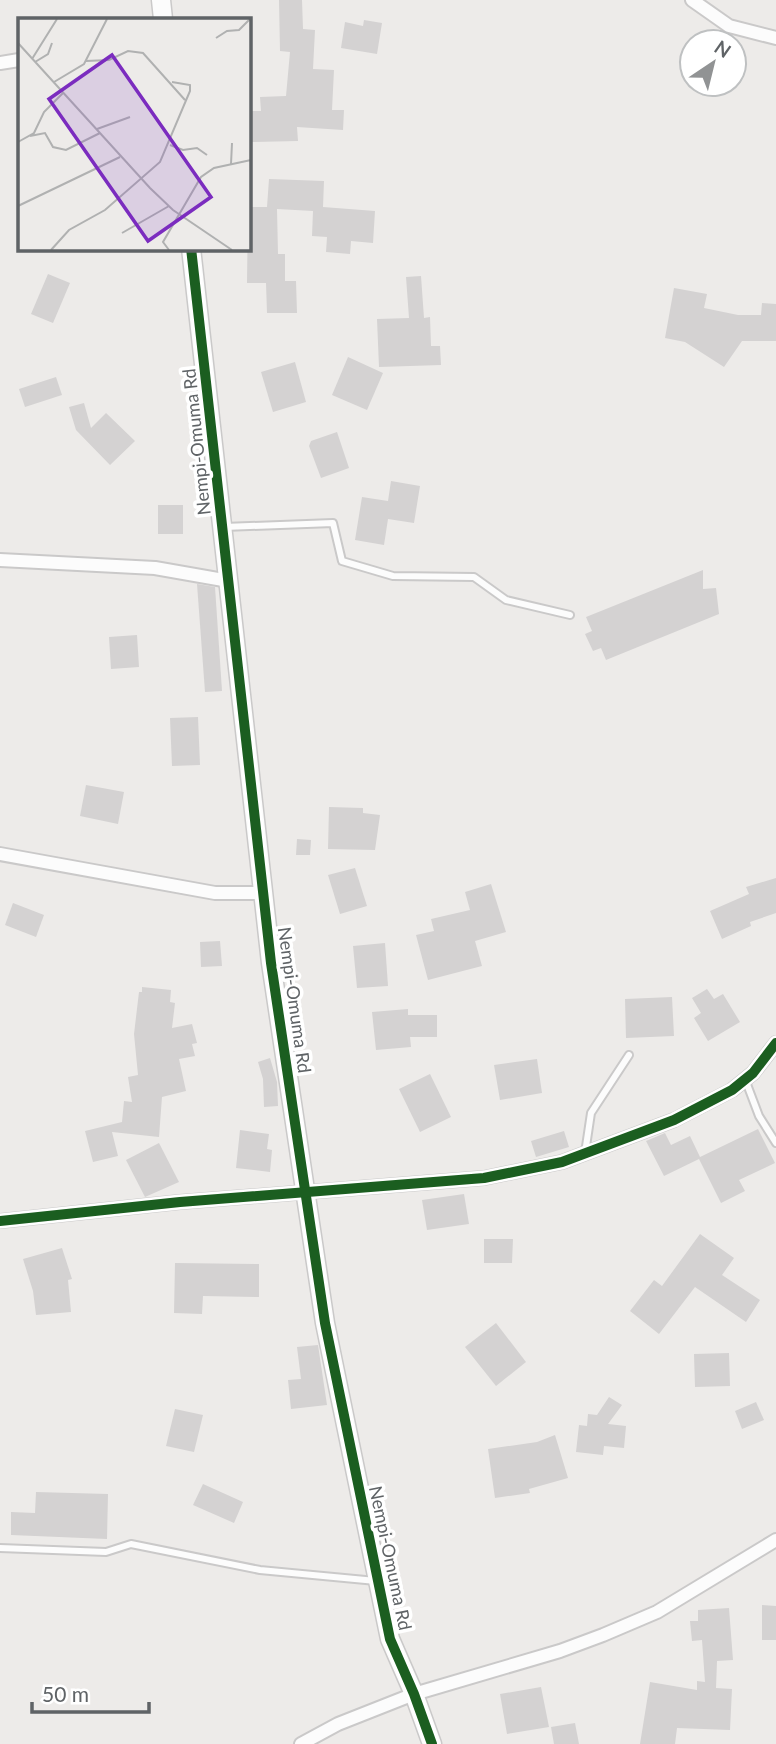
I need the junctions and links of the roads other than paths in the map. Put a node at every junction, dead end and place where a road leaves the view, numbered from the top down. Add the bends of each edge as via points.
1 (161, 0) edge
2 (692, 0) edge
3 (163, 18) edge
4 (776, 38) edge
5 (18, 60) edge
6 (0, 63) edge
7 (191, 250) edge
8 (223, 527) junction
9 (0, 560) edge
10 (229, 581) junction
11 (570, 615) dead end
12 (0, 854) edge
13 (263, 892) junction
14 (776, 1043) edge
15 (629, 1055) dead end
16 (745, 1079) junction
17 (776, 1143) edge
18 (586, 1153) junction
19 (306, 1192) junction
20 (0, 1221) edge
21 (776, 1540) edge
22 (0, 1548) edge
23 (378, 1581) junction
24 (414, 1694) junction
25 (301, 1744) edge
26 (432, 1744) edge

1 - 3 street
2 - 4 street via 729,26
5 - 6 street
7 - 8 street, Nempi-Omuma Rd
8 - 10 street, Nempi-Omuma Rd
8 - 11 lane via 333,523 342,561 393,576 474,577 506,600
9 - 10 street via 155,568
10 - 13 street, Nempi-Omuma Rd
12 - 13 street via 215,893
13 - 19 street, Nempi-Omuma Rd
14 - 16 street
15 - 18 lane via 591,1114
16 - 17 lane via 759,1116
16 - 18 street via 674,1120
18 - 19 street via 484,1178
19 - 20 street
19 - 23 street, Nempi-Omuma Rd via 326,1323
21 - 24 street via 657,1612 603,1635
22 - 23 lane via 106,1552 131,1544 260,1570
23 - 24 street, Nempi-Omuma Rd via 390,1639
24 - 25 street
24 - 26 street, Nempi-Omuma Rd

